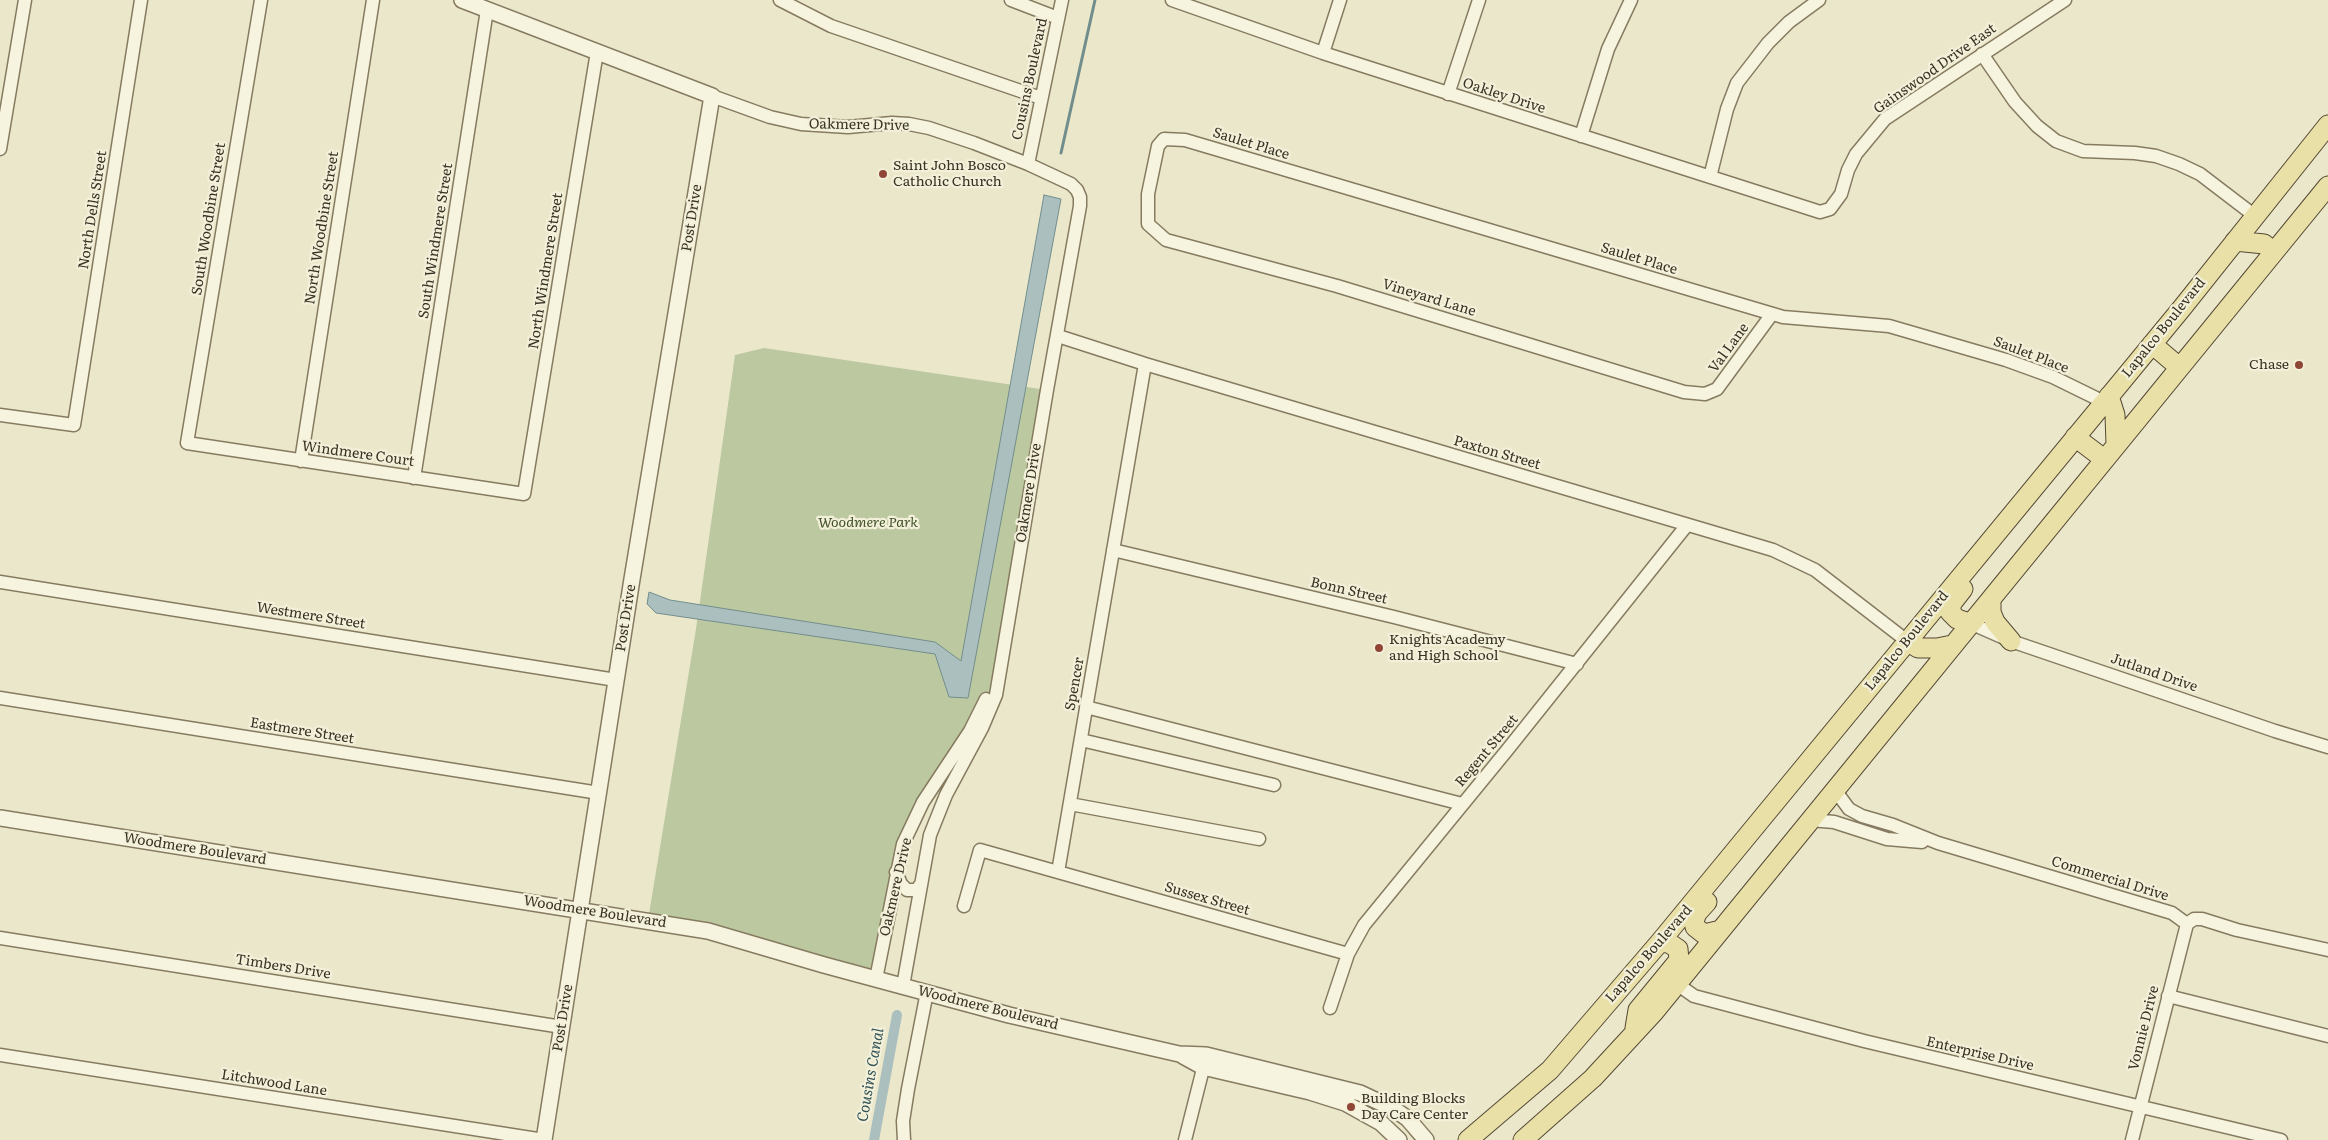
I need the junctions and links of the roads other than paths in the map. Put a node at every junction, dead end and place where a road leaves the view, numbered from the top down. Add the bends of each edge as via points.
1 (25, 0) edge
2 (141, 0) edge
3 (261, 0) edge
4 (373, 0) edge
5 (462, 0) edge
6 (780, 0) edge
7 (1011, 0) edge
8 (1062, 0) edge
9 (1172, 0) edge
10 (1340, 0) edge
11 (1479, 0) edge
12 (1631, 0) edge
13 (1819, 0) edge
14 (2065, 0) edge
15 (1186, 2) edge
16 (487, 10) junction
17 (1058, 18) junction
18 (597, 52) junction
19 (1322, 53) junction
20 (1982, 54) junction
21 (1448, 94) junction
22 (712, 96) junction
23 (1041, 98) junction
24 (2326, 131) edge
25 (1581, 136) junction
26 (0, 149) edge
27 (1028, 164) junction
28 (1710, 177) junction
29 (2328, 186) edge
30 (1830, 209) joint
31 (2255, 216) junction
32 (1148, 224) joint
33 (2235, 241) junction
34 (2274, 252) junction
35 (1772, 314) junction
36 (1058, 336) junction
37 (2152, 344) junction
38 (1146, 364) junction
39 (2179, 367) junction
40 (1705, 394) joint
41 (2107, 399) junction
42 (0, 415) edge
43 (2076, 437) junction
44 (187, 443) joint
45 (2116, 444) junction
46 (2104, 459) junction
47 (301, 461) junction
48 (414, 478) junction
49 (524, 494) joint
50 (1687, 525) junction
51 (1984, 547) junction
52 (1113, 550) junction
53 (0, 582) edge
54 (1990, 599) junction
55 (1970, 623) junction
56 (1907, 641) junction
57 (2011, 641) junction
58 (1952, 645) junction
59 (1577, 664) junction
60 (999, 670) junction
61 (616, 680) junction
62 (0, 698) edge
63 (1086, 707) junction
64 (1081, 740) junction
65 (2328, 747) edge
66 (1274, 785) dead end
67 (1835, 790) junction
68 (598, 793) junction
69 (1070, 804) junction
70 (1462, 804) junction
71 (0, 818) edge
72 (1810, 820) junction
73 (1259, 839) dead end
74 (1938, 843) junction
75 (1733, 855) junction
76 (896, 872) junction
77 (1058, 872) junction
78 (920, 885) junction
79 (964, 906) dead end
80 (580, 910) junction
81 (2187, 924) junction
82 (1721, 930) junction
83 (0, 938) edge
84 (1660, 942) junction
85 (2328, 950) edge
86 (1348, 954) junction
87 (876, 979) junction
88 (1677, 984) junction
89 (903, 986) junction
90 (927, 992) junction
91 (2168, 996) junction
92 (1330, 1008) dead end
93 (562, 1026) junction
94 (1633, 1036) junction
95 (2328, 1036) edge
96 (0, 1055) edge
97 (1205, 1061) junction
98 (2140, 1107) junction
99 (544, 1140) edge
100 (904, 1140) edge
101 (1186, 1140) edge
102 (1399, 1140) edge
103 (1426, 1140) edge
104 (1468, 1140) edge
105 (1523, 1140) edge
106 (2132, 1140) edge
107 (2281, 1140) edge

1 - 26 street
2 - 42 street, North Dells Street via 74,425
3 - 44 street, South Woodbine Street
4 - 47 street, North Woodbine Street
5 - 16 street, Oakmere Drive
6 - 23 street via 831,26
7 - 17 street
8 - 17 street, Cousins Boulevard
9 - 15 street, Oakley Drive
10 - 19 street
11 - 21 street
12 - 25 street via 1608,49
13 - 28 street via 1789,22 1737,83
14 - 20 street, Gainswood Drive East
15 - 19 street, Oakley Drive
16 - 18 street, Oakmere Drive
16 - 48 street, South Windmere Street
17 - 23 street, Cousins Boulevard
18 - 22 street, Oakmere Drive
18 - 49 street, North Windmere Street
19 - 21 street, Oakley Drive
20 - 30 street, Gainswood Drive East via 1885,119 1856,154 1842,194
20 - 31 street via 2015,102 2056,141 2084,151 2135,153 2179,164 2200,174
21 - 25 street, Oakley Drive
22 - 27 street, Oakmere Drive via 770,117 804,125 909,124 974,143
22 - 61 street, Post Drive
23 - 27 street, Cousins Boulevard
24 - 31 main road, Lapalco Boulevard
25 - 28 street, Oakley Drive
27 - 36 street, Oakmere Drive via 1071,184 1080,197
28 - 30 street, Oakley Drive via 1820,212
29 - 34 main road
31 - 33 main road, Lapalco Boulevard
32 - 35 street, Saulet Place via 1148,194 1158,146 1164,139 1185,140
32 - 40 street, Vineyard Lane via 1166,240 1337,286 1684,392
33 - 34 main road via 2264,244
33 - 37 main road, Lapalco Boulevard
34 - 39 main road
35 - 40 street, Val Lane via 1717,389
35 - 41 street, Saulet Place via 1889,326 2006,360
36 - 38 street, Paxton Street
36 - 60 street, Oakmere Drive
37 - 39 main road
37 - 41 main road, Lapalco Boulevard
38 - 50 street, Paxton Street
38 - 52 street, Spencer
39 - 45 main road
41 - 43 main road, Lapalco Boulevard
41 - 45 main road via 2115,415
43 - 46 main road
43 - 51 main road, Lapalco Boulevard
44 - 47 street, Windmere Court
45 - 46 main road
46 - 54 main road
47 - 48 street, Windmere Court
48 - 49 street, Windmere Court
50 - 56 street, Paxton Street via 1773,550 1815,570
50 - 59 street, Regent Street
51 - 55 main road via 1979,570 1950,608 1953,616
51 - 56 main road, Lapalco Boulevard
52 - 59 street, Bonn Street
52 - 63 street, Spencer
53 - 61 street, Westmere Street
54 - 55 main road
54 - 57 main road via 1995,622
55 - 57 street, Jutland Drive
55 - 58 main road
56 - 58 main road via 1918,648
56 - 75 main road, Lapalco Boulevard
57 - 65 street, Jutland Drive
58 - 67 main road
59 - 70 street, Regent Street
60 - 76 street, Oakmere Drive via 970,731 937,778 912,823
60 - 78 street, Oakmere Drive via 992,708 930,835
61 - 68 street, Post Drive
62 - 68 street, Eastmere Street
63 - 64 street, Spencer
63 - 70 street
64 - 66 street
64 - 69 street, Spencer
67 - 72 main road
67 - 74 street, Commercial Drive via 1848,809
68 - 80 street, Post Drive
69 - 73 street
69 - 77 street, Spencer
70 - 86 street, Regent Street via 1364,925
71 - 80 street, Woodmere Boulevard
72 - 74 street, Commercial Drive via 1834,822 1887,839
72 - 82 main road
74 - 81 street, Commercial Drive via 2172,913
75 - 82 main road via 1718,887 1697,913 1694,922 1704,934
75 - 84 main road, Lapalco Boulevard
76 - 78 street via 907,890 912,891
76 - 87 street, Oakmere Drive
77 - 79 street via 980,850
77 - 86 street, Sussex Street
78 - 89 street, Oakmere Drive
80 - 87 street, Woodmere Boulevard via 708,931
80 - 93 street, Post Drive
81 - 85 street via 2194,919 2202,919
81 - 91 street, Vonnie Drive
82 - 88 main road
83 - 93 street, Timbers Drive
84 - 94 main road via 1678,949 1679,960 1638,1010
84 - 104 main road, Lapalco Boulevard via 1550,1070
86 - 92 street, Regent Street
87 - 89 street, Woodmere Boulevard
88 - 94 main road
88 - 98 street, Enterprise Drive via 1694,996 1864,1042
89 - 90 street, Woodmere Boulevard
90 - 97 street, Woodmere Boulevard via 1009,1015
90 - 100 street via 903,1121
91 - 95 street
91 - 98 street, Vonnie Drive
93 - 99 street, Post Drive
94 - 105 main road via 1593,1078
96 - 99 street, Litchwood Lane
97 - 101 street
97 - 102 street, Woodmere Boulevard via 1342,1102 1381,1123
97 - 103 street, Woodmere Boulevard via 1341,1088 1378,1100 1408,1119
98 - 106 street, Vonnie Drive
98 - 107 street, Enterprise Drive

